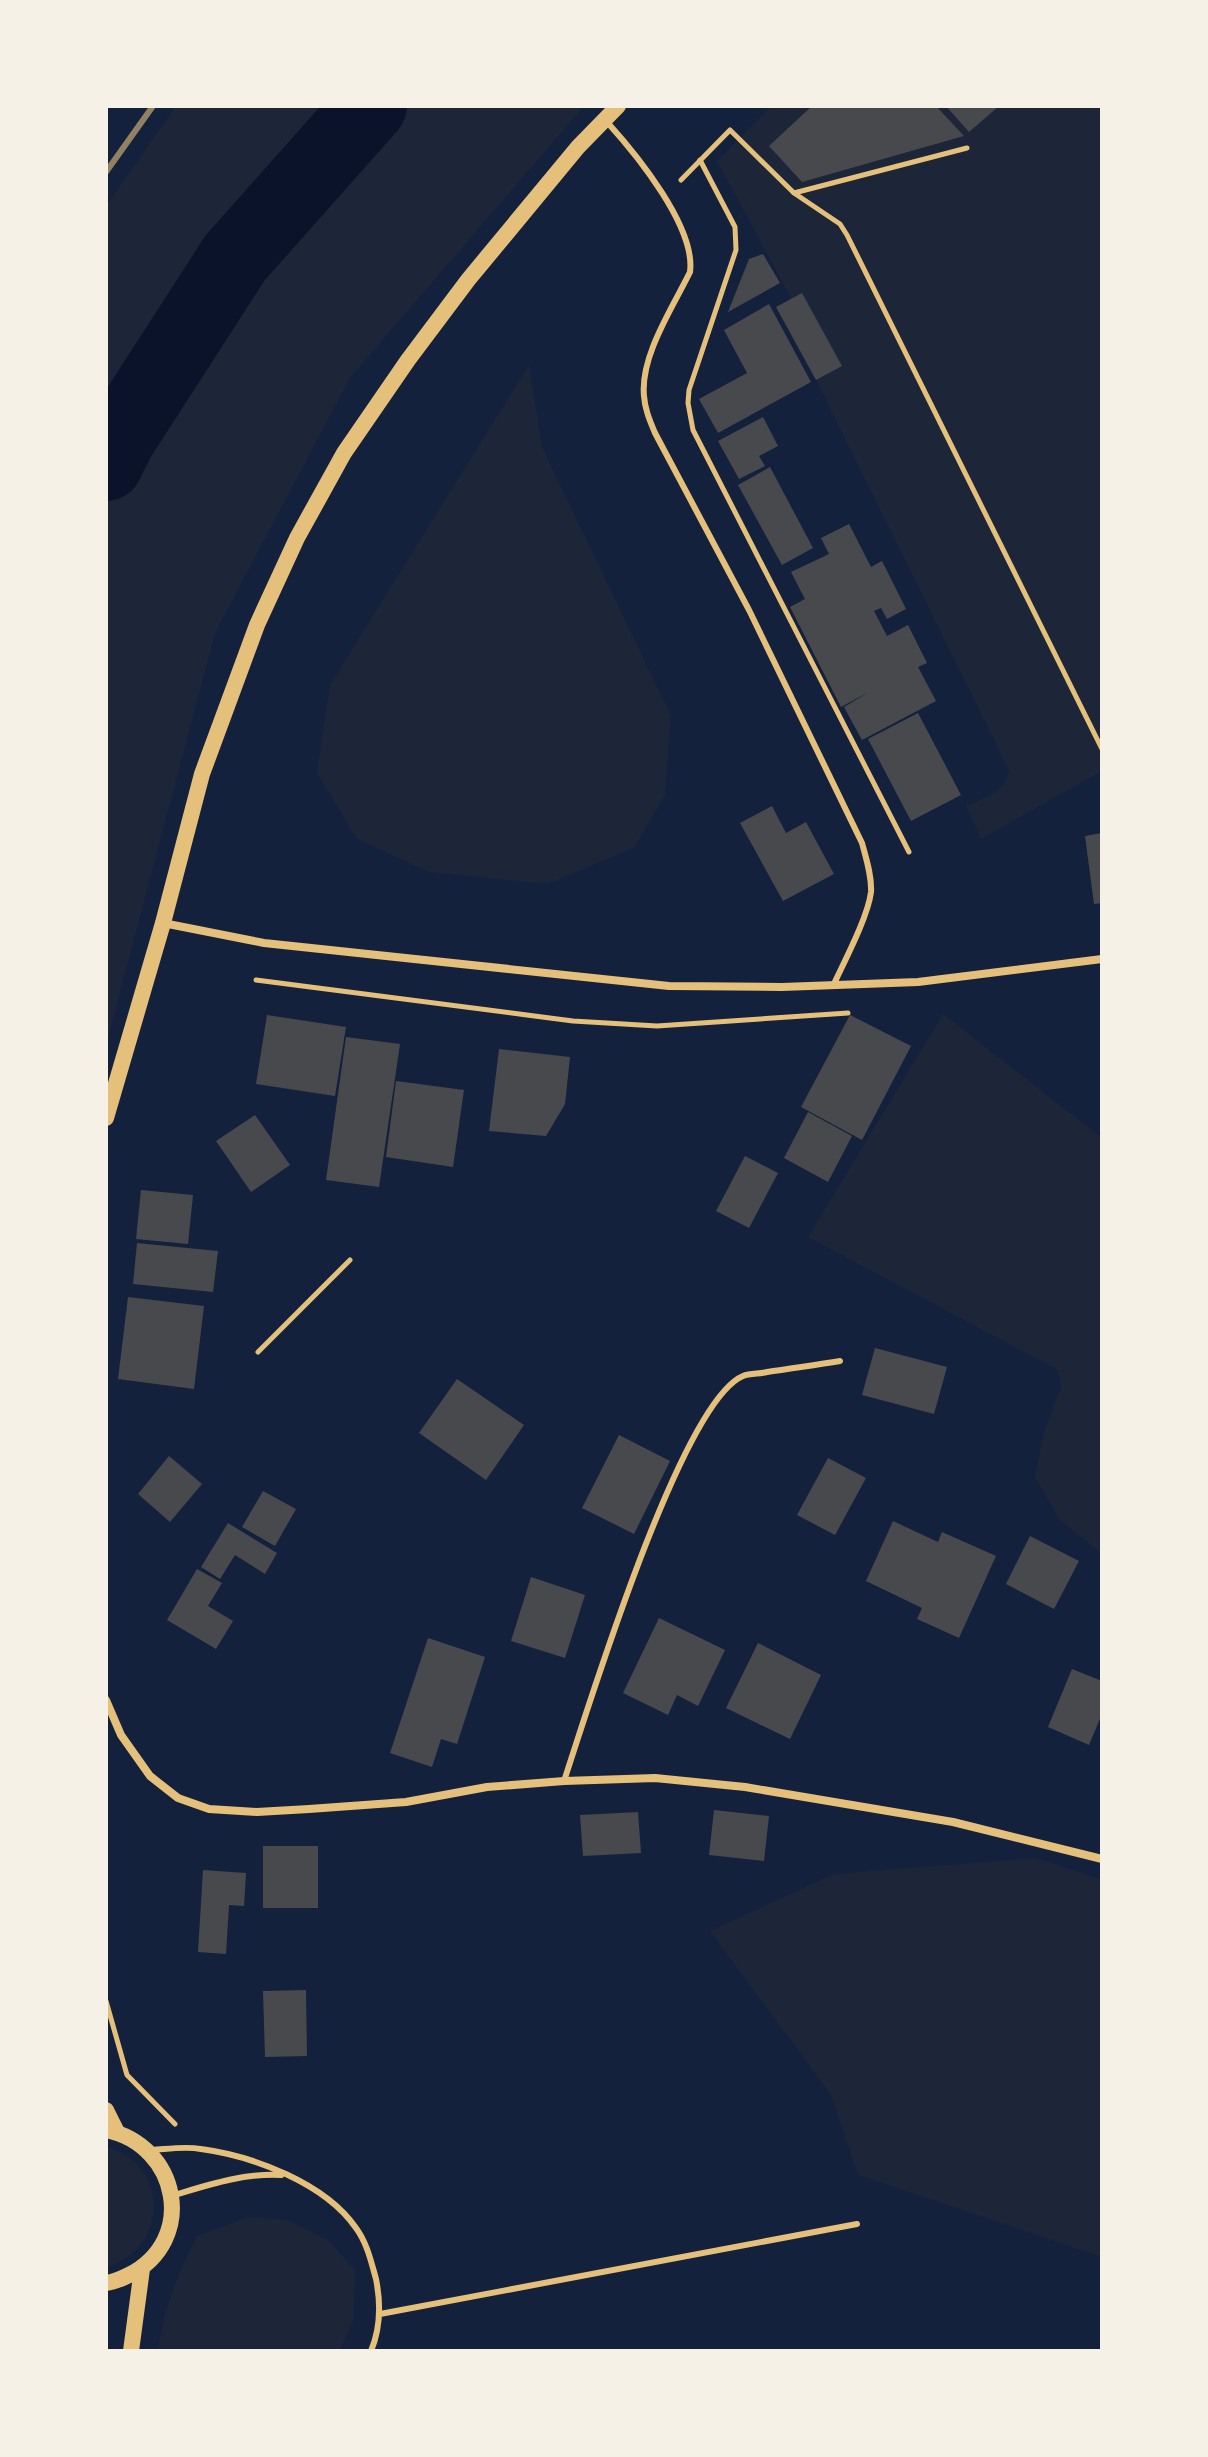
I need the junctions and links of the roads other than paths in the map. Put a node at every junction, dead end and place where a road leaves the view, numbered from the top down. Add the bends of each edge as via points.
1 (618, 106) edge
2 (605, 119) junction
3 (163, 923) junction
4 (1102, 959) edge
5 (833, 986) junction
6 (106, 1118) edge
7 (840, 1361) dead end
8 (106, 1700) edge
9 (564, 1781) junction
10 (1102, 1859) edge
11 (106, 2110) edge
12 (112, 2131) edge
13 (148, 2150) junction
14 (289, 2176) junction
15 (171, 2196) junction
16 (857, 2224) dead end
17 (142, 2269) junction
18 (106, 2283) edge
19 (380, 2314) junction
20 (131, 2351) edge
21 (371, 2351) edge

1 - 2 main road
2 - 3 main road via 486,257 408,360 344,453 297,538 257,625 202,774
2 - 5 lane via 637,155 682,228 692,257 690,272 649,356 646,410 862,843 871,893
3 - 5 street via 264,943 622,982
3 - 6 main road
4 - 5 street via 918,982
7 - 9 lane via 743,1376 722,1392 705,1417 643,1553
8 - 9 street via 121,1735 150,1776 178,1798 209,1809 257,1812 406,1802 487,1787
9 - 10 street via 655,1778 745,1787 953,1822
11 - 12 main road
12 - 13 main road
13 - 14 lane via 198,2148
13 - 15 main road via 167,2179
14 - 15 lane via 240,2177
14 - 19 lane via 335,2204 356,2228 370,2255
15 - 17 main road via 167,2237
16 - 19 lane
17 - 18 main road
17 - 20 main road
19 - 21 lane

